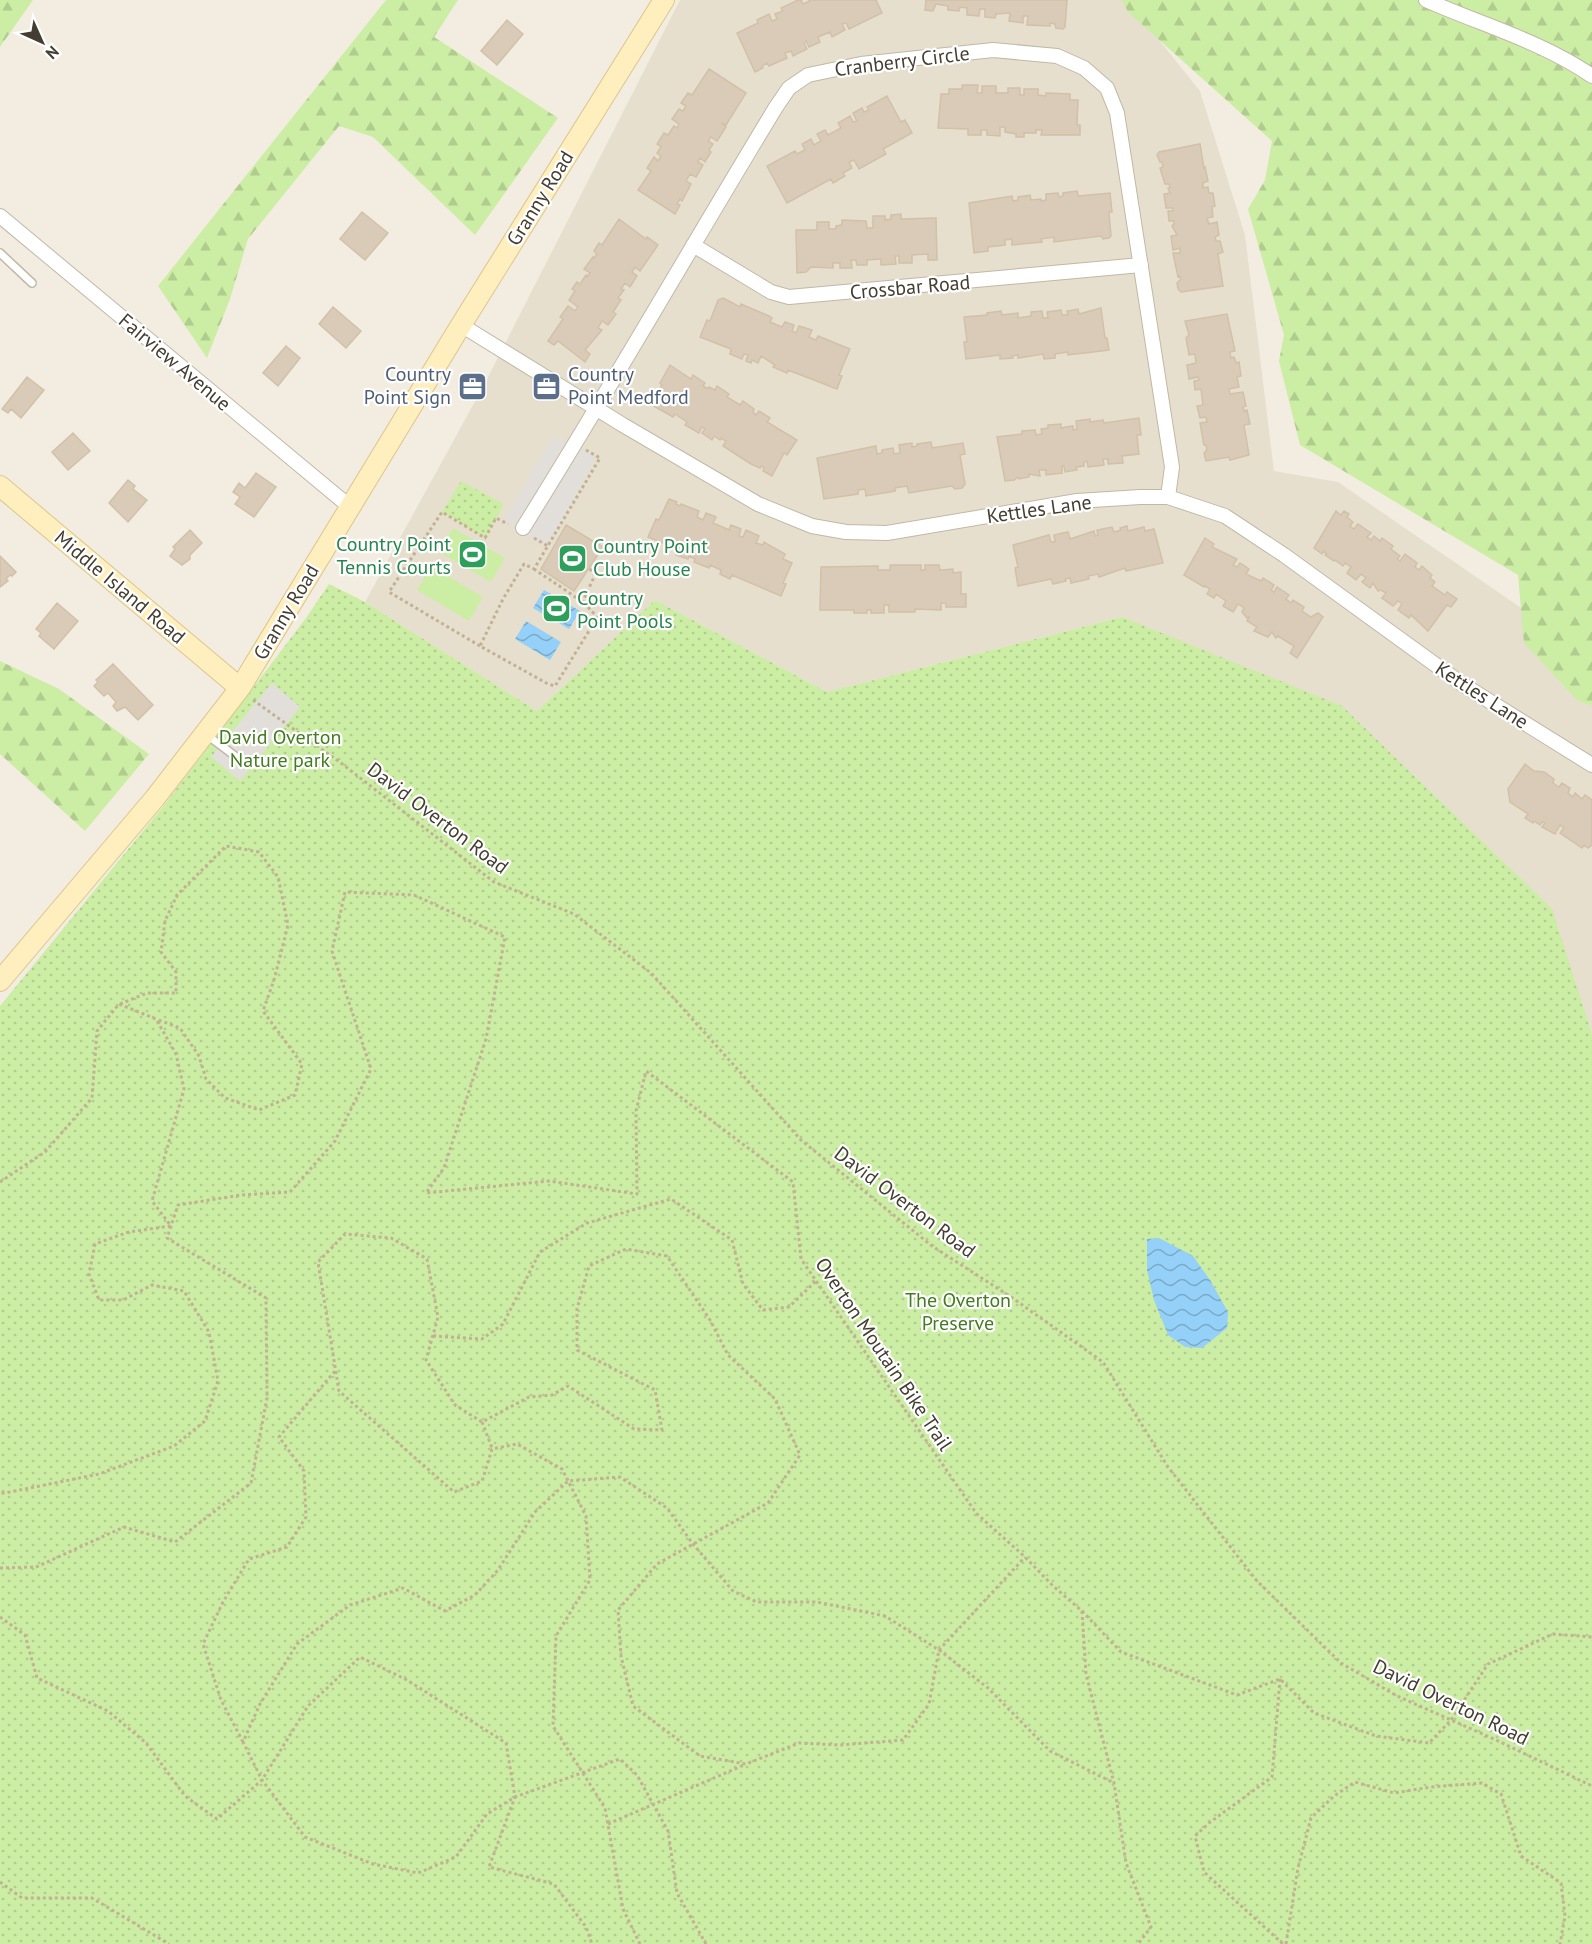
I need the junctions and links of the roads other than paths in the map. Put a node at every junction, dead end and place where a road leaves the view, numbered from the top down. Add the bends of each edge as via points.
1 (664, 0) edge
2 (1426, 0) edge
3 (1592, 76) edge
4 (0, 216) edge
5 (693, 245) junction
6 (0, 253) edge
7 (1141, 265) junction
8 (32, 283) dead end
9 (461, 325) junction
10 (597, 408) junction
11 (0, 486) edge
12 (1168, 497) junction
13 (350, 507) junction
14 (524, 528) dead end
15 (240, 688) junction
16 (205, 734) junction
17 (236, 756) dead end
18 (1592, 765) edge
19 (0, 981) edge

1 - 9 street, Granny Road
2 - 3 street via 1537,45
4 - 13 street, Fairview Avenue
5 - 7 street, Crossbar Road via 771,292 789,297
5 - 7 street, Cranberry Circle via 776,107 789,88 808,75 861,64 993,50 1057,56 1084,68 1107,88 1118,114
5 - 10 street, Cranberry Circle
6 - 8 lane
7 - 12 street, Cranberry Circle via 1172,467
9 - 10 street, Kettles Lane
9 - 13 street, Granny Road
10 - 12 street, Kettles Lane via 758,504 812,526 846,532 887,533 1077,501
10 - 14 street, Cranberry Circle
11 - 15 street, Middle Island Road
12 - 18 street, Kettles Lane via 1225,516 1462,684
13 - 15 street, Granny Road
15 - 16 street, Granny Road
16 - 17 lane
16 - 19 street, Granny Road

